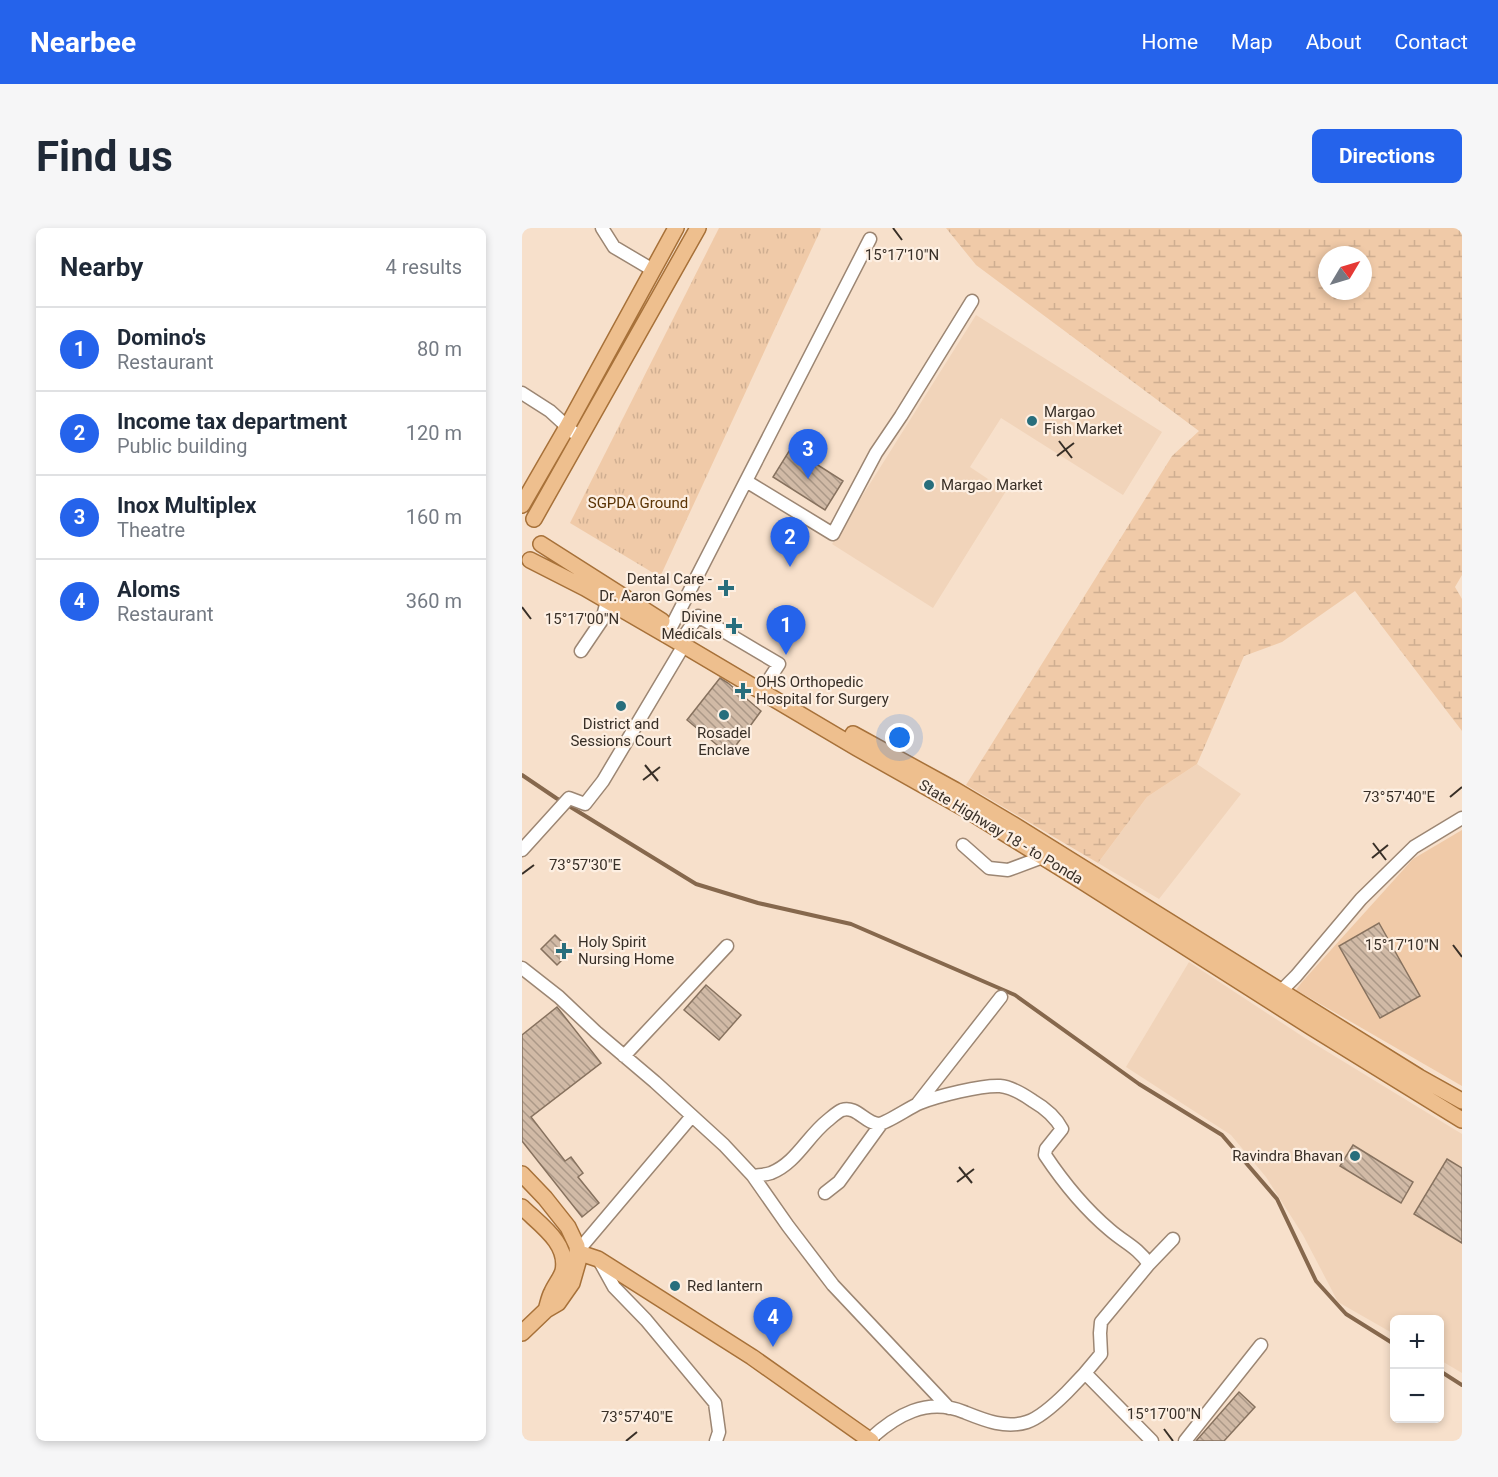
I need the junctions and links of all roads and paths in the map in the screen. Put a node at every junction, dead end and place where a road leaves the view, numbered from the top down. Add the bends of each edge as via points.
1 (602, 228) edge
2 (676, 228) edge
3 (698, 228) edge
4 (870, 238) dead end
5 (653, 270) junction
6 (972, 302) dead end
7 (522, 393) edge
8 (567, 427) junction
9 (580, 437) junction
10 (746, 481) junction
11 (522, 505) edge
12 (528, 516) edge
13 (541, 544) junction
14 (526, 562) edge
15 (607, 601) junction
16 (669, 631) junction
17 (685, 640) junction
18 (580, 651) dead end
19 (766, 684) junction
20 (1462, 818) edge
21 (963, 845) dead end
22 (522, 850) edge
23 (1043, 857) junction
24 (727, 946) dead end
25 (522, 968) edge
26 (1276, 996) junction
27 (1001, 997) dead end
28 (624, 1056) junction
29 (1462, 1101) edge
30 (918, 1104) junction
31 (692, 1116) junction
32 (1462, 1120) edge
33 (881, 1124) junction
34 (522, 1174) edge
35 (753, 1176) junction
36 (825, 1193) dead end
37 (522, 1207) edge
38 (1173, 1239) dead end
39 (577, 1251) junction
40 (598, 1259) junction
41 (1149, 1264) junction
42 (546, 1310) junction
43 (522, 1333) edge
44 (1261, 1345) dead end
45 (1085, 1373) junction
46 (950, 1408) junction
47 (870, 1440) edge
48 (716, 1441) edge
49 (1152, 1441) edge
50 (1185, 1441) edge

1 - 5 street via 614,246
2 - 5 main road
3 - 9 main road
4 - 10 street
5 - 8 main road
6 - 10 street via 876,453 833,534
7 - 8 street
8 - 9 street
8 - 11 main road
9 - 12 main road
10 - 16 street
12 - 13 main road via 539,526
13 - 14 main road via 535,556
13 - 16 main road, State Highway 18 - to Ponda
14 - 15 main road, State Highway 18 - to Ponda
15 - 16 main road, State Highway 18 - to Ponda
15 - 18 street via 602,620
16 - 17 main road, State Highway 18 - to Ponda
17 - 19 main road, State Highway 18 - to Ponda
17 - 19 street via 698,616 779,664
17 - 22 street via 603,781 585,804 569,798
17 - 23 main road, State Highway 18 - to Ponda via 857,748
19 - 26 main road, State Highway 18 - to Ponda via 1014,825
20 - 26 street via 1414,847 1361,899
21 - 23 street via 989,868 1008,870
23 - 26 main road, State Highway 18 - to Ponda
24 - 28 street
25 - 28 street
26 - 29 main road, State Highway 18 - to Ponda
26 - 32 main road, State Highway 18 - to Ponda
27 - 30 street
28 - 31 street
30 - 33 street
30 - 41 street via 1000,1086 1042,1106 1062,1129 1045,1155 1085,1206 1133,1245
31 - 35 street
31 - 39 street
33 - 35 street via 848,1109 840,1110 785,1165
33 - 36 street via 839,1182
34 - 39 main road via 568,1227
35 - 46 street via 833,1285
37 - 42 main road via 561,1250 562,1272
38 - 41 street
39 - 40 main road
39 - 42 main road via 572,1283 558,1303
40 - 47 main road via 752,1357
40 - 48 street via 614,1287 715,1403 719,1432
41 - 45 street via 1101,1322 1101,1354
42 - 43 main road
44 - 50 street
45 - 46 street via 1043,1414 1028,1422 1010,1425
45 - 49 street
46 - 47 street via 936,1406 908,1413 888,1423

